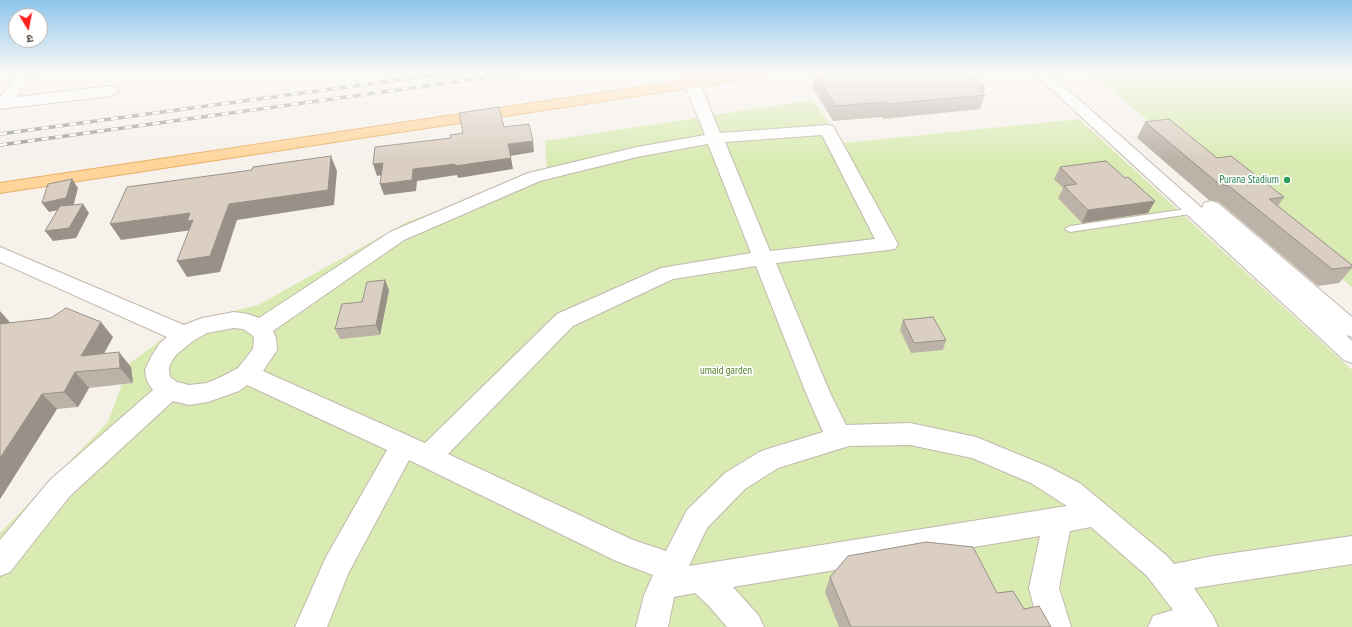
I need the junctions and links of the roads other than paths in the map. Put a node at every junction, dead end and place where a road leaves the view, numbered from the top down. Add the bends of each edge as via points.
1 (16, 102) edge
2 (527, 102) edge
3 (544, 102) edge
4 (705, 102) edge
5 (1073, 102) edge
6 (1092, 102) edge
7 (1, 104) edge
8 (716, 138) junction
9 (0, 177) edge
10 (0, 188) edge
11 (1194, 211) junction
12 (1070, 229) dead end
13 (0, 254) edge
14 (764, 258) junction
15 (260, 329) junction
16 (1352, 329) edge
17 (185, 335) junction
18 (1352, 354) edge
19 (246, 374) junction
20 (168, 390) junction
21 (839, 438) junction
22 (416, 452) junction
23 (1096, 514) junction
24 (1059, 520) junction
25 (1352, 550) edge
26 (0, 562) edge
27 (679, 577) junction
28 (1169, 579) junction
29 (1200, 624) edge
30 (311, 627) edge
31 (652, 627) edge
32 (748, 627) edge
33 (1055, 627) edge
34 (1164, 627) edge

1 - 7 street
2 - 9 main road
3 - 10 main road
4 - 8 street
5 - 11 street
6 - 16 street
8 - 14 street
8 - 14 street via 827,130 888,244
8 - 15 street via 637,152 534,177 397,236
11 - 12 lane
11 - 18 street
13 - 17 street
14 - 21 street via 818,393
14 - 22 street via 668,273 565,320
15 - 17 street via 248,322 234,320 211,324
15 - 19 street via 265,338 265,350
17 - 20 street via 168,349 159,363 159,381
19 - 20 street via 230,384 208,392 189,395
19 - 22 street
20 - 26 street via 60,488
21 - 23 street via 849,435 910,434 976,448 1040,475 1072,493
21 - 27 street via 770,459 735,481 698,519
22 - 27 street
22 - 30 street via 336,567
23 - 24 street
23 - 28 street
24 - 27 street
24 - 33 street via 1044,588
25 - 28 street via 1213,570
27 - 31 street via 659,595
27 - 32 street via 720,595
28 - 29 street
29 - 34 street

